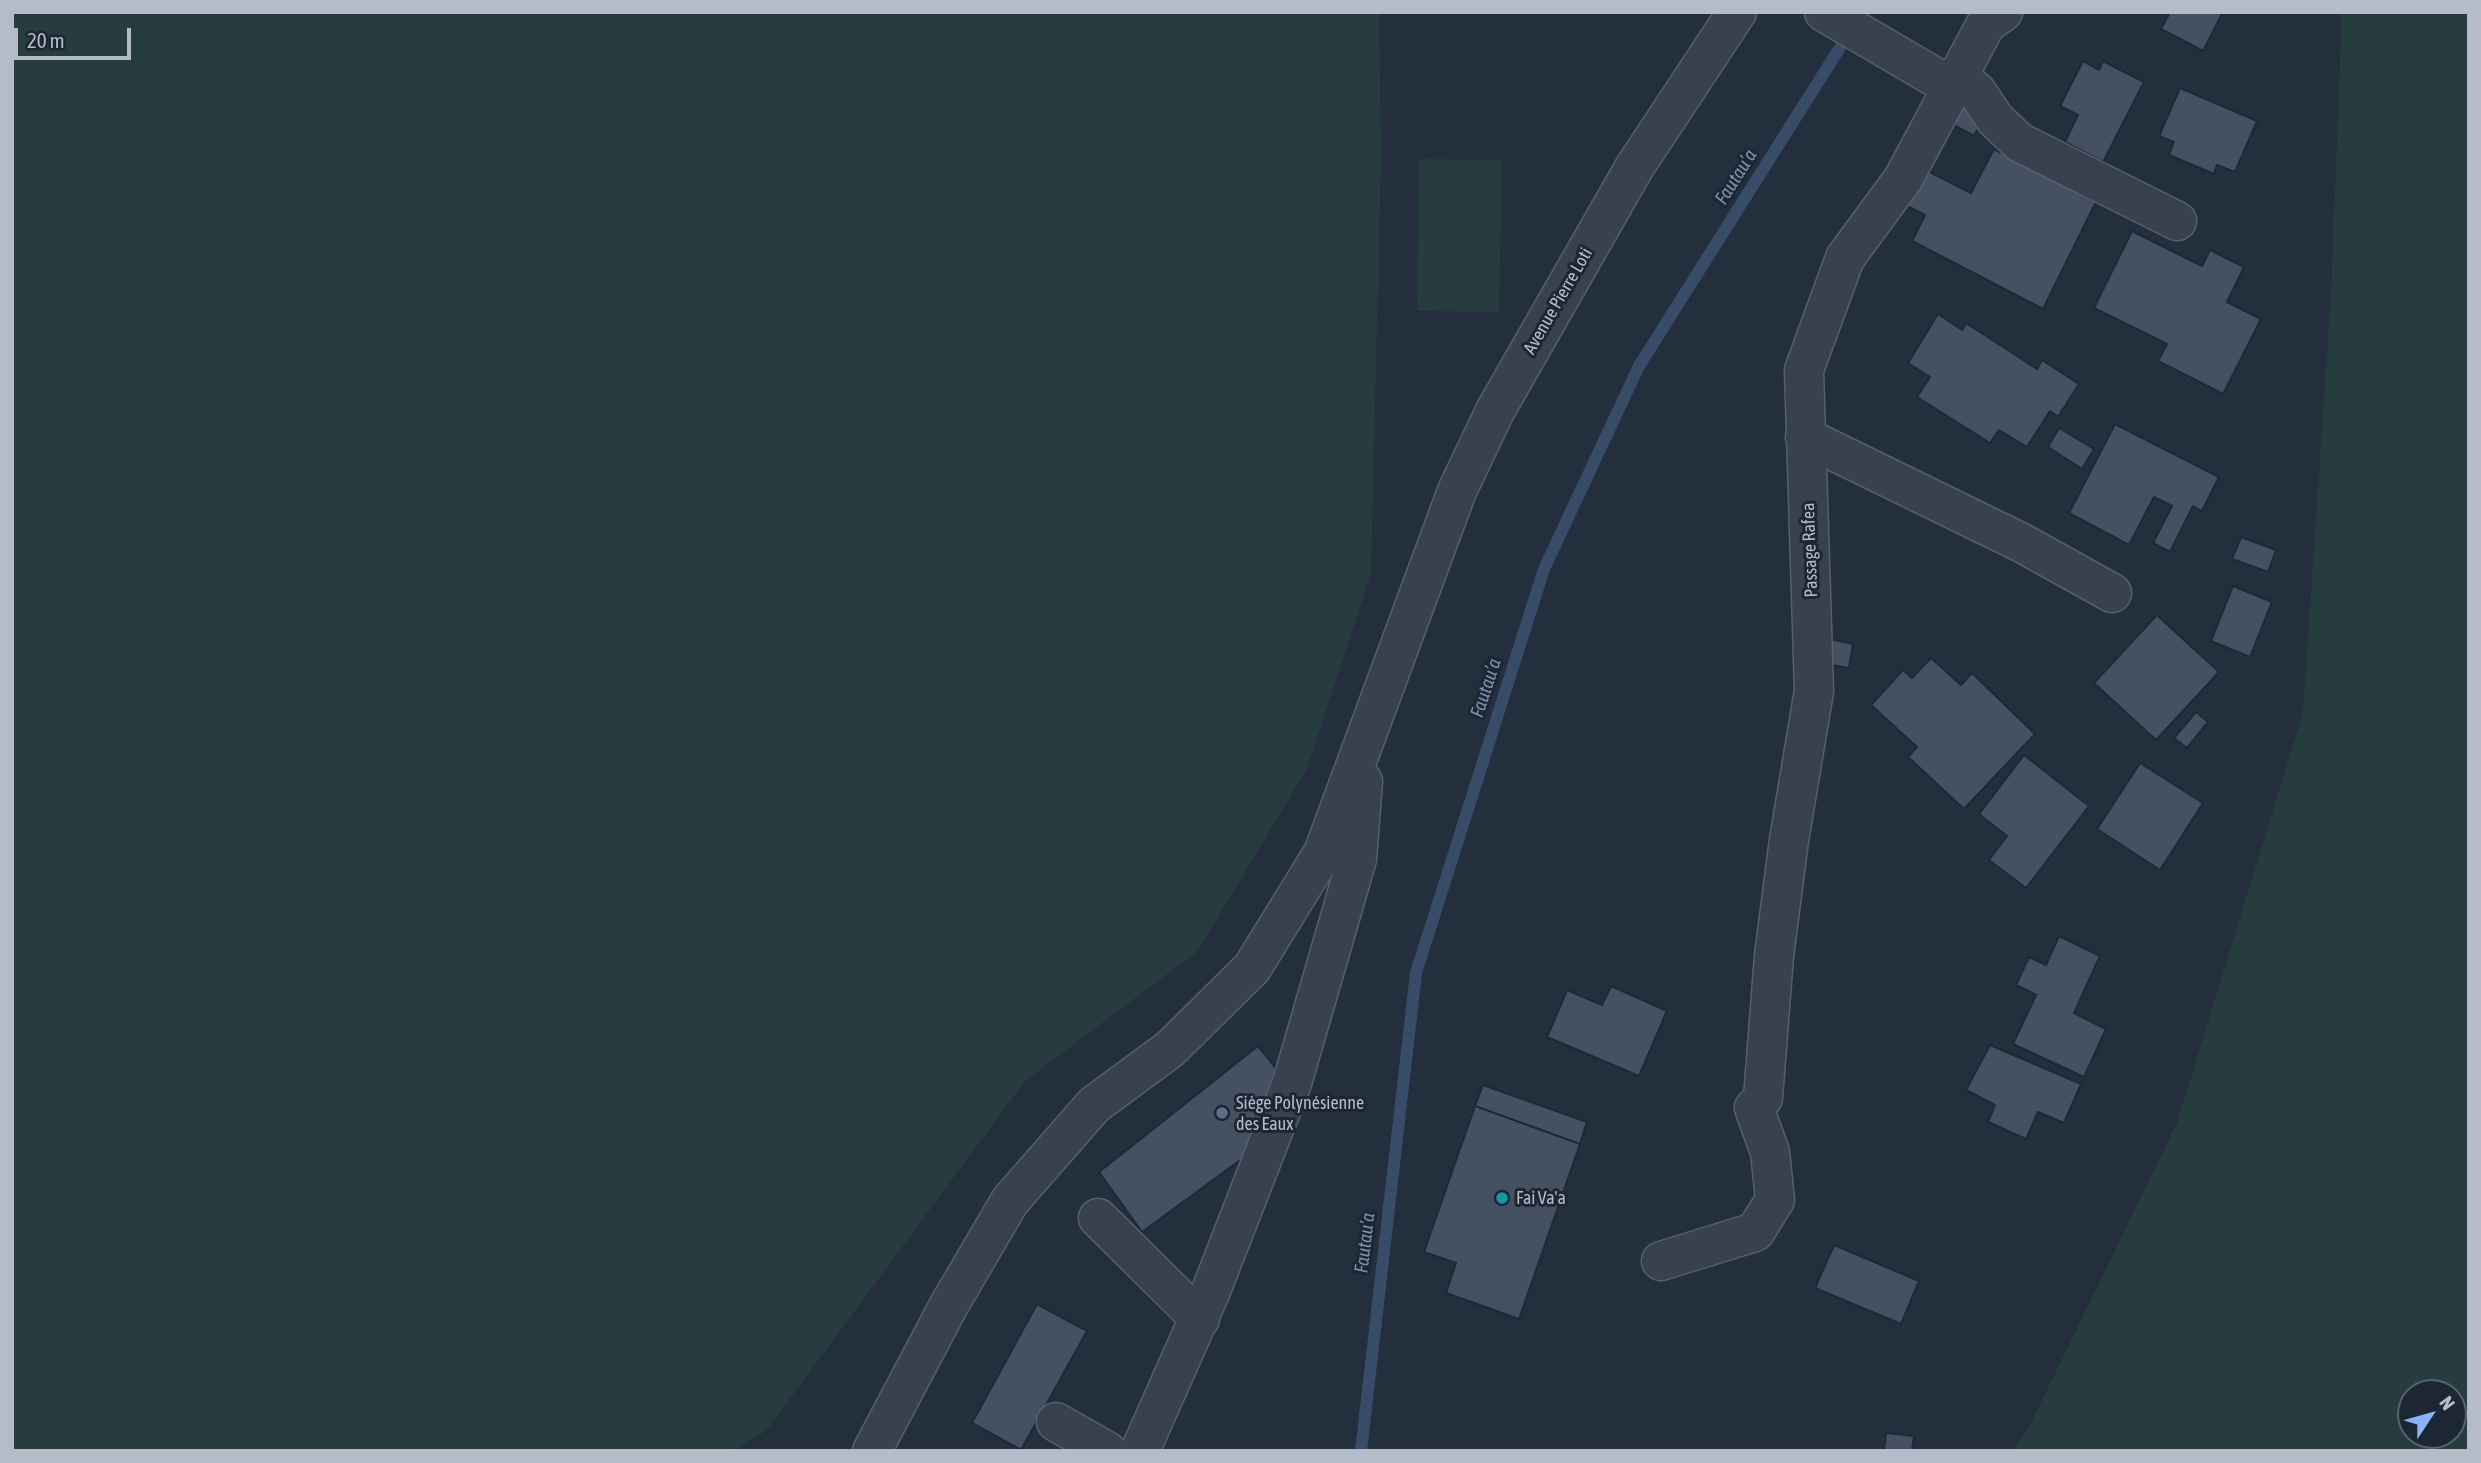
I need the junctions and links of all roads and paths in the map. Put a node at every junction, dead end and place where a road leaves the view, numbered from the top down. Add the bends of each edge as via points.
1 (1737, 12) edge
2 (1824, 12) edge
3 (1994, 18) edge
4 (1953, 81) junction
5 (2177, 221) dead end
6 (1805, 437) junction
7 (2112, 593) dead end
8 (1366, 740) junction
9 (1098, 1218) dead end
10 (1661, 1261) dead end
11 (1200, 1319) junction
12 (1056, 1422) dead end
13 (872, 1451) edge
14 (1107, 1451) edge
15 (1140, 1451) edge

1 - 8 street, Avenue Pierre Loti via 1634,168 1495,411 1457,491
2 - 4 street
3 - 4 street, Passage Rafea
4 - 5 street via 1977,92 1995,119 2019,142
4 - 6 street, Passage Rafea via 1903,179 1844,258 1804,370
6 - 7 street via 2022,543
6 - 10 street, Passage Rafea via 1814,691 1774,956 1763,1098 1754,1108 1770,1152 1775,1200 1755,1232
8 - 11 street via 1357,859 1292,1083
8 - 13 street, Avenue Pierre Loti via 1323,853 1252,968 1170,1049 1094,1105 1010,1201
9 - 11 street
11 - 15 street
12 - 14 street

